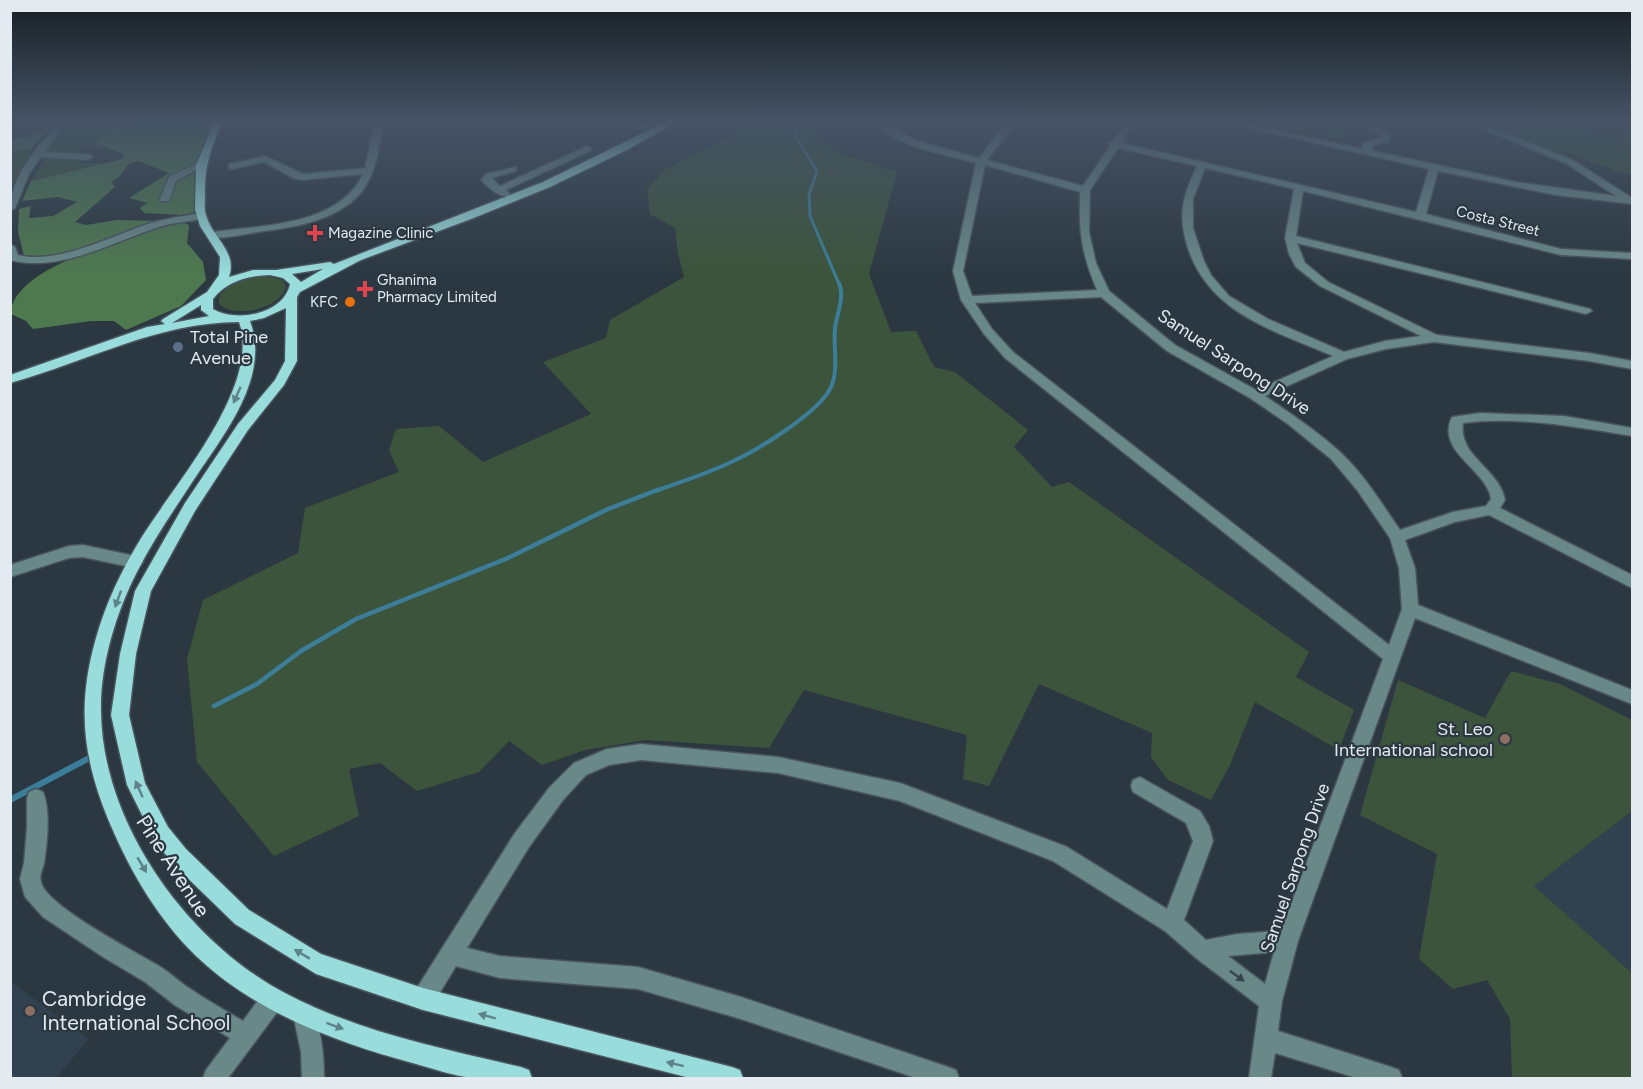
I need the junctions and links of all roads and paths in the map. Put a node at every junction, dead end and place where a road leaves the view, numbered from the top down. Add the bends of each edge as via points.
1 (26, 172) edge
2 (187, 172) edge
3 (198, 172) edge
4 (288, 172) edge
5 (352, 172) edge
6 (368, 172) edge
7 (503, 172) edge
8 (537, 172) edge
9 (569, 172) edge
10 (979, 172) edge
11 (1020, 172) edge
12 (1096, 172) edge
13 (1199, 172) edge
14 (1231, 172) edge
15 (1433, 172) edge
16 (1453, 172) edge
17 (1589, 172) edge
18 (1299, 188) junction
19 (498, 190) junction
20 (1085, 190) junction
21 (165, 199) dead end
22 (512, 199) junction
23 (1630, 200) edge
24 (10, 208) edge
25 (201, 216) junction
26 (1420, 216) junction
27 (213, 235) junction
28 (1290, 238) junction
29 (10, 247) edge
30 (1629, 256) edge
31 (356, 259) junction
32 (227, 261) junction
33 (1632, 268) edge
34 (270, 272) junction
35 (213, 291) junction
36 (1104, 293) junction
37 (294, 294) junction
38 (967, 300) junction
39 (1586, 311) dead end
40 (219, 318) junction
41 (244, 319) junction
42 (151, 330) junction
43 (1434, 338) junction
44 (1343, 356) junction
45 (1632, 365) edge
46 (10, 379) edge
47 (1255, 395) junction
48 (1632, 432) edge
49 (1491, 510) junction
50 (1397, 537) junction
51 (135, 562) junction
52 (10, 572) edge
53 (1632, 582) edge
54 (1410, 609) junction
55 (1391, 656) junction
56 (1632, 697) edge
57 (1140, 786) dead end
58 (36, 798) dead end
59 (1172, 924) junction
60 (1288, 941) junction
61 (1203, 951) junction
62 (451, 954) junction
63 (273, 999) junction
64 (423, 999) junction
65 (1271, 1001) junction
66 (304, 1014) junction
67 (246, 1035) junction
68 (1267, 1039) junction
69 (214, 1078) edge
70 (313, 1078) edge
71 (521, 1078) edge
72 (732, 1078) edge
73 (948, 1078) edge
74 (1260, 1078) edge
75 (1391, 1078) edge

1 - 24 street
2 - 21 street via 172,179
3 - 25 main road
4 - 5 street via 303,177
6 - 27 street via 349,201 325,214
7 - 19 street via 486,180
8 - 19 street
9 - 22 main road
10 - 38 street via 958,271
11 - 20 street
12 - 20 street, Samuel Sarpong Drive
13 - 44 street via 1187,200 1187,216 1197,262 1211,285 1239,310
14 - 18 street, Costa Street
15 - 26 street
16 - 23 street via 1556,192
17 - 23 street
18 - 26 street, Costa Street
18 - 28 street
19 - 22 street
20 - 36 street, Samuel Sarpong Drive via 1084,232 1090,263
22 - 31 main road
25 - 27 main road
25 - 29 street via 170,220 56,258 20,260 13,257
26 - 30 street, Costa Street via 1561,252
27 - 32 main road
28 - 39 street
28 - 43 street via 1299,263 1318,282
30 - 33 street
31 - 34 main road
31 - 37 main road via 322,274
32 - 34 main road via 242,268
32 - 35 main road via 226,272
34 - 35 main road via 235,278
34 - 37 main road via 294,280
35 - 40 main road via 205,307
35 - 42 main road
36 - 38 street
36 - 47 street, Samuel Sarpong Drive via 1171,348
37 - 41 main road via 268,313
64 -> 37 main road via 316,963 242,917 179,856 161,833 136,785 120,715 128,654 143,591 190,507 291,362
38 - 55 street via 1010,355
40 - 41 main road
40 - 42 main road
41 -> 51 main road, Pine Avenue via 251,343 240,391
42 - 46 main road
43 - 44 street
43 - 45 street
44 - 47 street
47 - 50 street, Samuel Sarpong Drive via 1336,456
48 - 49 street via 1564,420 1457,420 1455,434 1460,445 1499,494
49 - 50 street via 1453,517
49 - 53 street
50 - 54 street, Samuel Sarpong Drive via 1407,568
51 - 52 street via 83,551 69,552
51 -> 63 main road, Pine Avenue via 117,601 95,678 92,713 98,766 118,822 165,903 197,942
54 - 55 street, Samuel Sarpong Drive
54 - 56 street
55 - 60 street, Samuel Sarpong Drive
57 - 59 street via 1193,817 1203,841
58 - 67 street via 32,890 50,910
59 - 61 street
59 - 62 street via 1060,854 900,792 778,765 641,752 607,757 580,769 556,794 522,840
60 - 61 street
60 - 65 street, Samuel Sarpong Drive
61 -> 65 street
62 - 64 street
62 - 73 street via 500,967 638,978 741,1008
63 - 66 main road, Pine Avenue
63 - 67 street
72 -> 64 main road
65 - 68 street, Samuel Sarpong Drive
66 - 70 street
66 -> 71 main road, Pine Avenue via 391,1047
67 - 69 street
68 - 74 street, Samuel Sarpong Drive
68 - 75 street

